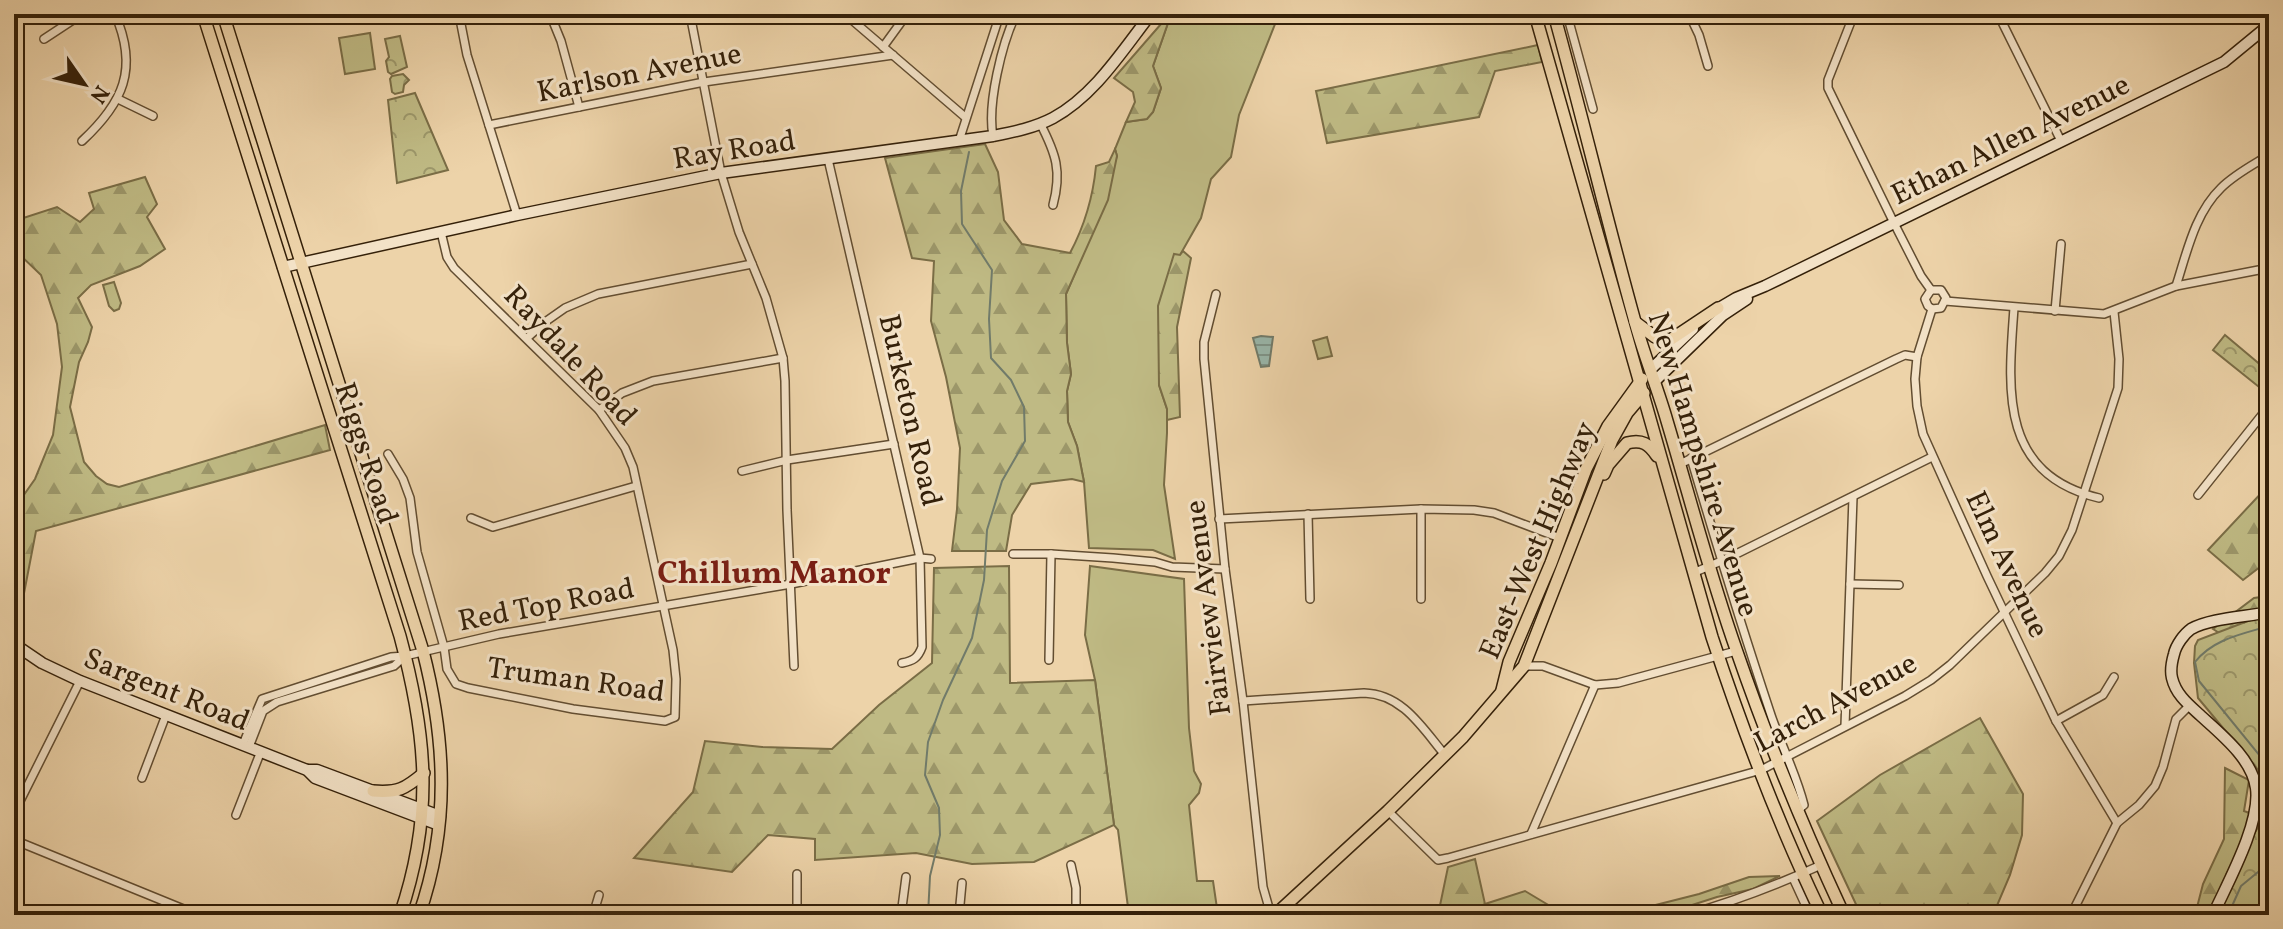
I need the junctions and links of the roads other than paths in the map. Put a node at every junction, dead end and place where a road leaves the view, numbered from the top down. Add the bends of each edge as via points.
1 (82, 14) edge
2 (115, 14) edge
3 (203, 14) edge
4 (223, 14) edge
5 (459, 14) edge
6 (550, 14) edge
7 (690, 14) edge
8 (845, 14) edge
9 (907, 14) edge
10 (1000, 14) edge
11 (1016, 14) edge
12 (1151, 14) edge
13 (1535, 14) edge
14 (1554, 14) edge
15 (1567, 14) edge
16 (1689, 14) edge
17 (1854, 14) edge
18 (1998, 14) edge
19 (2269, 25) edge
20 (44, 39) dead end
21 (883, 47) junction
22 (893, 55) junction
23 (1708, 66) dead end
24 (704, 82) junction
25 (118, 99) junction
26 (579, 107) junction
27 (1593, 109) dead end
28 (153, 116) dead end
29 (965, 117) junction
30 (1040, 123) junction
31 (489, 125) junction
32 (993, 136) junction
33 (82, 141) dead end
34 (959, 141) junction
35 (2061, 141) junction
36 (2269, 155) edge
37 (828, 159) junction
38 (721, 173) junction
39 (1053, 205) dead end
40 (517, 215) junction
41 (1894, 223) junction
42 (441, 232) junction
43 (2061, 244) dead end
44 (300, 261) junction
45 (752, 264) junction
46 (283, 267) junction
47 (2269, 268) edge
48 (1765, 286) junction
49 (2176, 286) junction
50 (1931, 290) junction
51 (1216, 294) dead end
52 (1945, 301) junction
53 (1718, 308) junction
54 (2014, 308) junction
55 (1932, 309) junction
56 (2055, 311) junction
57 (2114, 312) junction
58 (1635, 322) junction
59 (527, 338) junction
60 (1917, 357) junction
61 (783, 358) junction
62 (1653, 375) junction
63 (1641, 389) junction
64 (2269, 406) edge
65 (599, 410) junction
66 (894, 444) junction
67 (388, 454) dead end
68 (1932, 457) junction
69 (787, 460) junction
70 (1686, 461) junction
71 (1662, 464) junction
72 (742, 471) dead end
73 (636, 486) junction
74 (1590, 493) junction
75 (2084, 494) junction
76 (2198, 495) dead end
77 (1853, 497) junction
78 (2099, 498) dead end
79 (1421, 509) junction
80 (1308, 514) junction
81 (471, 518) dead end
82 (1219, 519) junction
83 (1560, 538) junction
84 (1013, 554) dead end
85 (1051, 554) junction
86 (920, 558) junction
87 (931, 559) dead end
88 (1722, 561) junction
89 (1709, 568) junction
90 (1225, 569) junction
91 (1693, 573) junction
92 (791, 584) junction
93 (1850, 584) junction
94 (1899, 585) dead end
95 (1310, 599) dead end
96 (1421, 599) dead end
97 (664, 606) junction
98 (2269, 612) edge
99 (2005, 613) junction
100 (14, 644) edge
101 (444, 647) junction
102 (423, 651) junction
103 (1736, 651) junction
104 (405, 656) junction
105 (1718, 656) junction
106 (1049, 660) dead end
107 (902, 663) dead end
108 (794, 666) dead end
109 (1524, 666) junction
110 (2114, 677) dead end
111 (80, 681) junction
112 (1595, 685) junction
113 (1500, 694) junction
114 (1243, 701) junction
115 (2189, 706) junction
116 (676, 711) joint
117 (166, 715) junction
118 (2056, 721) junction
119 (1845, 726) junction
120 (246, 745) junction
121 (261, 751) junction
122 (1445, 755) junction
123 (1782, 759) junction
124 (307, 770) junction
125 (1761, 770) junction
126 (424, 773) junction
127 (142, 778) dead end
128 (373, 791) junction
129 (1388, 811) junction
130 (2269, 811) edge
131 (2256, 812) junction
132 (14, 813) edge
133 (423, 814) junction
134 (236, 815) dead end
135 (440, 821) junction
136 (2117, 823) junction
137 (1531, 834) junction
138 (14, 840) edge
139 (1071, 865) dead end
140 (1821, 865) junction
141 (797, 874) dead end
142 (1798, 876) junction
143 (906, 877) dead end
144 (962, 883) dead end
145 (599, 895) dead end
146 (198, 915) edge
147 (400, 915) edge
148 (419, 915) edge
149 (593, 915) edge
150 (797, 915) edge
151 (901, 915) edge
152 (959, 915) edge
153 (1076, 915) edge
154 (1273, 915) edge
155 (1686, 915) edge
156 (1810, 915) edge
157 (1822, 915) edge
158 (1844, 915) edge
159 (2071, 915) edge
160 (2213, 915) edge

1 - 20 street
2 - 25 street via 126,58
3 - 46 main road, Riggs Road
4 - 44 main road, Riggs Road
5 - 31 street
6 - 26 street
7 - 24 street
8 - 21 street
9 - 21 street
10 - 29 street
11 - 32 street via 992,102
12 - 30 main road, Ray Road via 1091,88
13 - 63 main road, New Hampshire Avenue
14 - 58 main road, New Hampshire Avenue
15 - 27 street
16 - 23 street
17 - 41 street via 1828,88
18 - 35 street
19 - 35 main road, Ethan Allen Avenue via 2224,62
21 - 22 street
22 - 24 street, Karlson Avenue
22 - 29 street
24 - 26 street, Karlson Avenue
24 - 38 street
25 - 28 street
25 - 33 street
26 - 31 street, Karlson Avenue
29 - 34 street
30 - 32 main road, Ray Road
30 - 39 street via 1059,176
31 - 40 street
32 - 34 main road, Ray Road
34 - 37 main road, Ray Road
35 - 41 main road, Ethan Allen Avenue
36 - 49 street via 2238,174 2208,203
37 - 38 main road, Ray Road
37 - 66 street, Burketon Road
38 - 40 main road, Ray Road
38 - 45 street
40 - 42 main road, Ray Road
41 - 48 main road, Ethan Allen Avenue
41 - 50 street
42 - 44 main road, Ray Road
42 - 59 street, Raydale Road via 450,263
43 - 56 street
44 - 46 main road, Ray Road
44 - 102 main road, Riggs Road
45 - 59 street via 598,294 565,308
45 - 61 street
46 - 104 main road, Riggs Road
47 - 49 street
48 - 53 main road, Ethan Allen Avenue
48 - 62 main road, Ethan Allen Avenue
49 - 57 street
50 - 52 street via 1941,290
50 - 55 street via 1925,299
51 - 82 street, Fairview Avenue via 1204,353
52 - 54 street
52 - 55 street
53 - 58 main road via 1670,340 1655,337
53 - 62 main road, Ethan Allen Avenue
54 - 56 street
54 - 75 street via 2010,390 2021,438 2049,476
55 - 60 street, Elm Avenue
56 - 57 street
57 - 75 street, Larch Avenue via 2118,388
58 - 62 main road, New Hampshire Avenue
59 - 65 street, Raydale Road
60 - 68 street, Elm Avenue via 1917,406
60 - 70 street via 1896,359
61 - 65 street via 653,381 622,393
61 - 69 street
62 - 63 main road, East-West Highway
62 - 70 main road, New Hampshire Avenue
63 - 71 main road, New Hampshire Avenue
63 - 74 main road, East-West Highway
63 - 83 main road, East-West Highway via 1608,426
64 - 76 street
65 - 73 street, Raydale Road via 630,456
66 - 69 street
66 - 86 street, Burketon Road
67 - 101 street via 410,498 417,552
68 - 77 street
68 - 99 street, Elm Avenue
69 - 72 street
69 - 92 street
70 - 88 street
70 - 89 main road, New Hampshire Avenue
71 - 74 main road via 1645,442 1627,443
71 - 91 main road, New Hampshire Avenue
73 - 81 street via 493,527
73 - 97 street, Raydale Road
74 - 109 main road, East-West Highway
75 - 78 street
75 - 99 street, Larch Avenue via 2059,556
77 - 88 street
77 - 93 street
79 - 80 street
79 - 83 street via 1485,511
79 - 96 street
80 - 82 street
80 - 95 street
82 - 90 street, Fairview Avenue
83 - 113 main road, East-West Highway
84 - 85 street
85 - 90 street
85 - 106 street
86 - 87 street, Red Top Road
86 - 92 street, Red Top Road
86 - 107 street, Burketon Road via 923,643 917,658
88 - 89 street
88 - 123 street
89 - 91 street
89 - 103 main road, New Hampshire Avenue
90 - 114 street, Fairview Avenue
91 - 105 main road, New Hampshire Avenue
92 - 97 street, Red Top Road
92 - 108 street
93 - 94 street
93 - 119 street
97 - 101 street, Red Top Road
97 - 116 street, Raydale Road via 675,662
98 - 115 main road via 2188,631 2175,648 2171,668 2178,693
99 - 118 street, Elm Avenue
99 - 119 street, Larch Avenue via 1931,680
100 - 111 main road, Sargent Road
101 - 102 street, Red Top Road
101 - 116 street, Truman Road via 449,675 461,687 628,717 670,721
102 - 104 street, Red Top Road
102 - 135 main road, Riggs Road via 439,723
103 - 105 street
103 - 123 main road, New Hampshire Avenue
104 - 120 street, Red Top Road via 262,699
104 - 126 main road, Riggs Road via 415,691
105 - 112 street
105 - 125 main road, New Hampshire Avenue
109 - 112 street via 1543,666
109 - 113 main road, East-West Highway
110 - 118 street via 2103,695
111 - 117 main road, Sargent Road
111 - 132 street
112 - 137 street
113 - 122 main road, East-West Highway
114 - 122 street via 1381,695 1408,711
114 - 154 street, Fairview Avenue via 1263,887
115 - 131 main road via 2242,758 2257,791
115 - 136 street via 2176,719 2155,786
117 - 120 main road, Sargent Road
117 - 127 street
118 - 136 street, Elm Avenue
119 - 123 street, Larch Avenue
120 - 121 main road, Sargent Road
121 - 124 main road, Sargent Road
121 - 134 street
122 - 129 main road, East-West Highway
123 - 125 street, Larch Avenue
123 - 140 main road, New Hampshire Avenue
124 - 128 main road, Sargent Road
124 - 133 main road, Sargent Road via 315,778
125 - 137 street, Larch Avenue
125 - 142 main road, New Hampshire Avenue
126 - 128 main road via 407,787
126 - 133 main road, Riggs Road
128 - 133 main road, Sargent Road
129 - 137 street, Larch Avenue via 1438,860
129 - 154 main road, East-West Highway
130 - 131 street
131 - 160 main road
133 - 135 main road, Sargent Road
133 - 147 main road, Riggs Road
135 - 148 main road, Riggs Road
136 - 159 street
138 - 146 street
139 - 153 street
140 - 142 street
140 - 158 main road, New Hampshire Avenue
141 - 150 street
142 - 155 street
142 - 156 street
142 - 157 main road, New Hampshire Avenue
143 - 151 street
144 - 152 street
145 - 149 street

